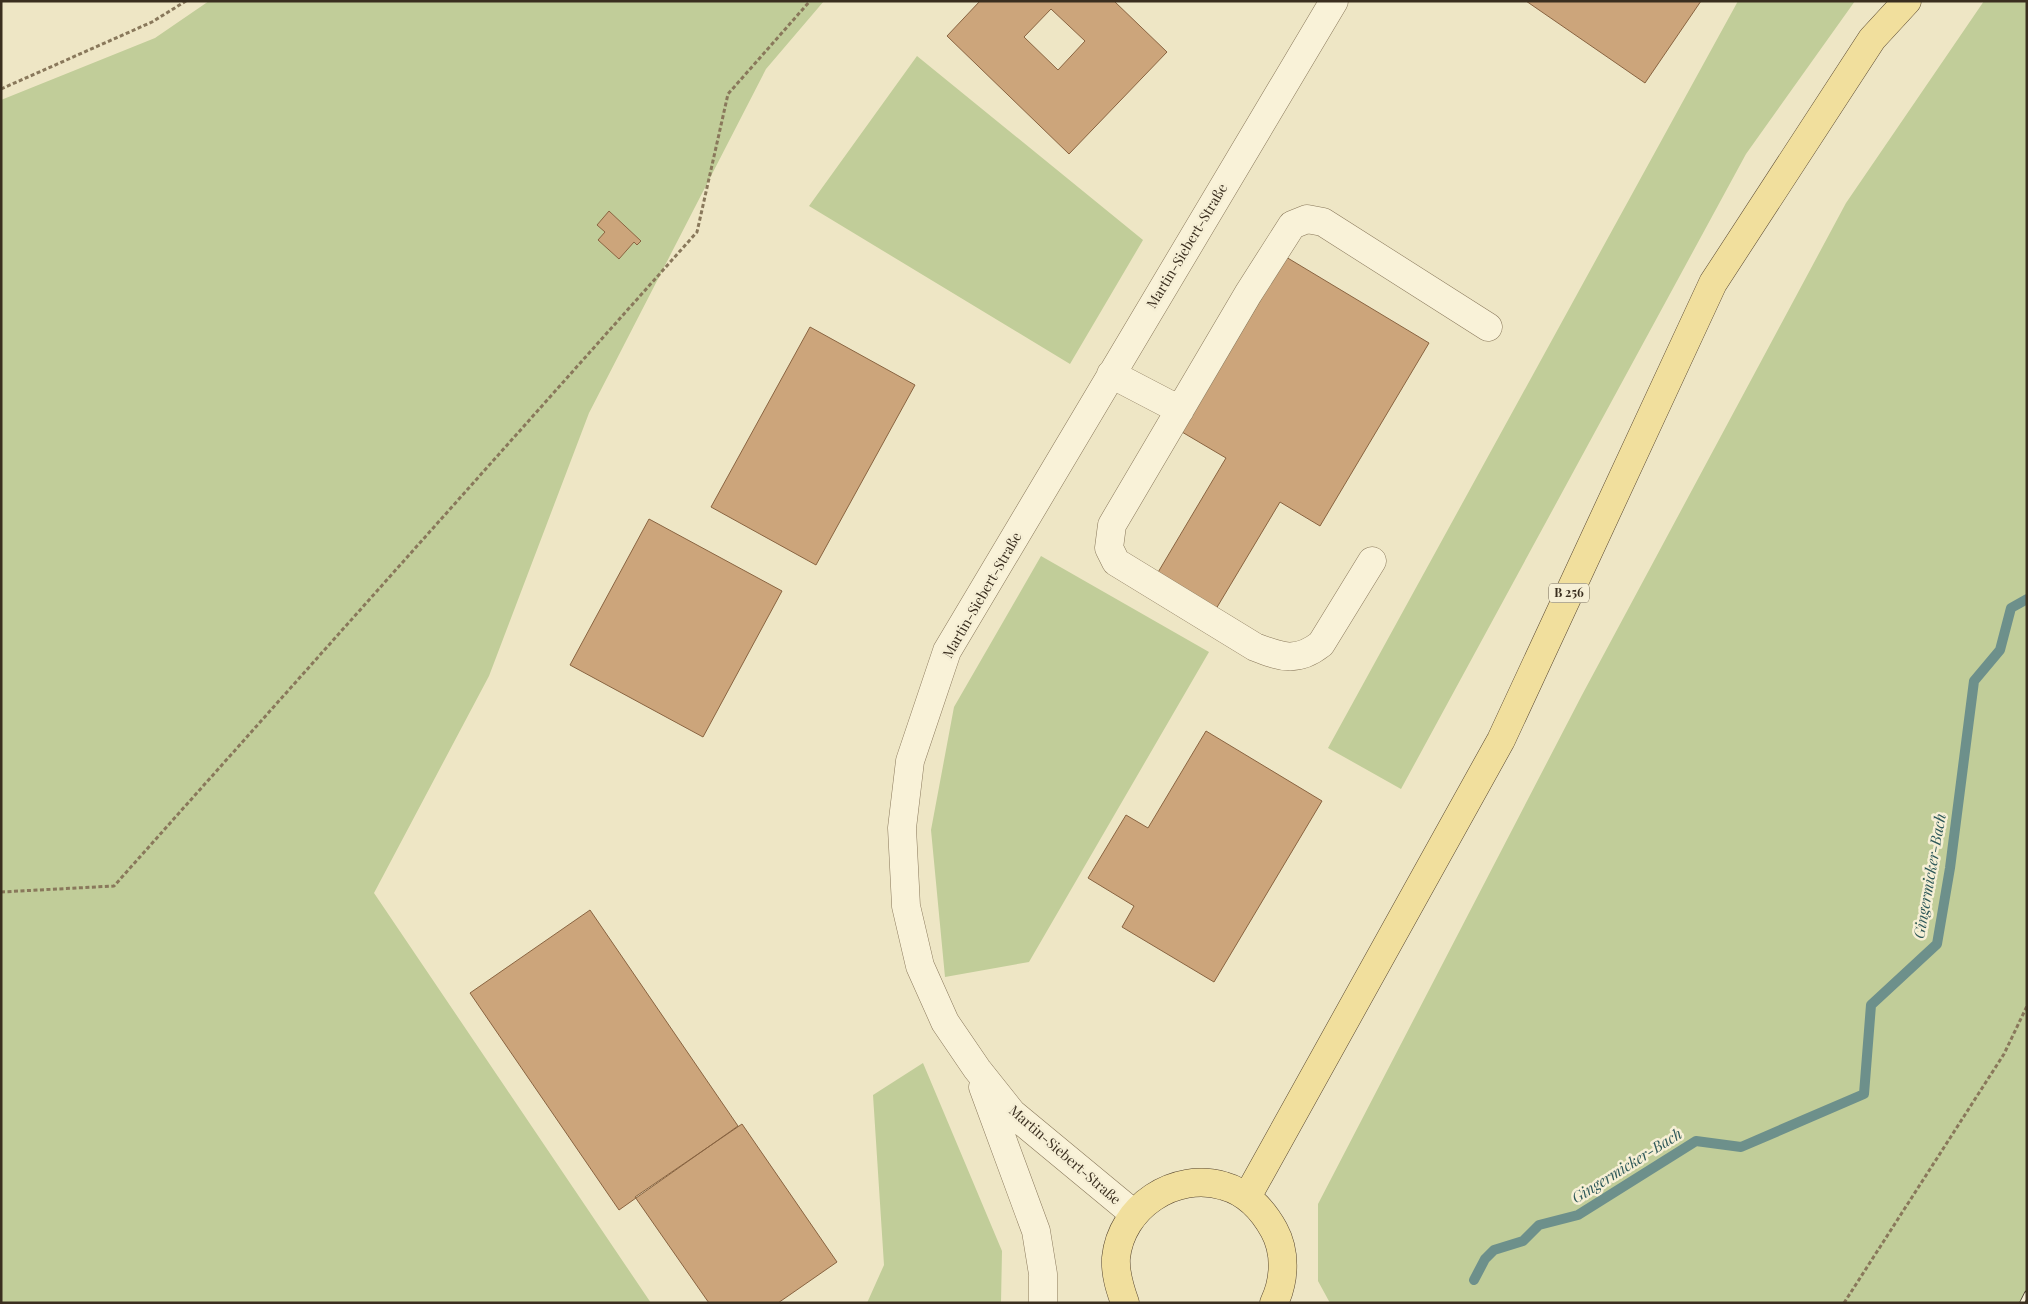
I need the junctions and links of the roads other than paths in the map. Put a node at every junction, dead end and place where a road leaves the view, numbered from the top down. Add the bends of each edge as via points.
1 (1334, 1) edge
2 (1907, 1) edge
3 (1488, 327) dead end
4 (1111, 374) junction
5 (1180, 410) junction
6 (1372, 561) dead end
7 (976, 1070) junction
8 (1247, 1197) junction
9 (1134, 1214) junction
10 (1043, 1303) edge
11 (1125, 1303) edge
12 (1274, 1303) edge

1 - 4 street, Martin-Siebert-Straße
2 - 8 main road, B 256 via 1872,39 1713,283 1501,740
3 - 5 street via 1322,222 1307,219 1292,226
4 - 5 street
4 - 7 street, Martin-Siebert-Straße via 947,651 910,761 902,828 906,906 920,966 945,1022
5 - 6 street via 1112,525 1109,548 1116,562 1255,647 1278,656 1296,657 1310,653 1321,644
7 - 9 street, Martin-Siebert-Straße via 1012,1112
7 - 10 street via 1036,1231 1043,1274
8 - 9 main road via 1225,1186 1200,1182 1167,1189 1152,1197
8 - 12 main road via 1266,1216 1279,1240 1284,1266
9 - 11 main road via 1122,1235 1116,1259 1118,1283

